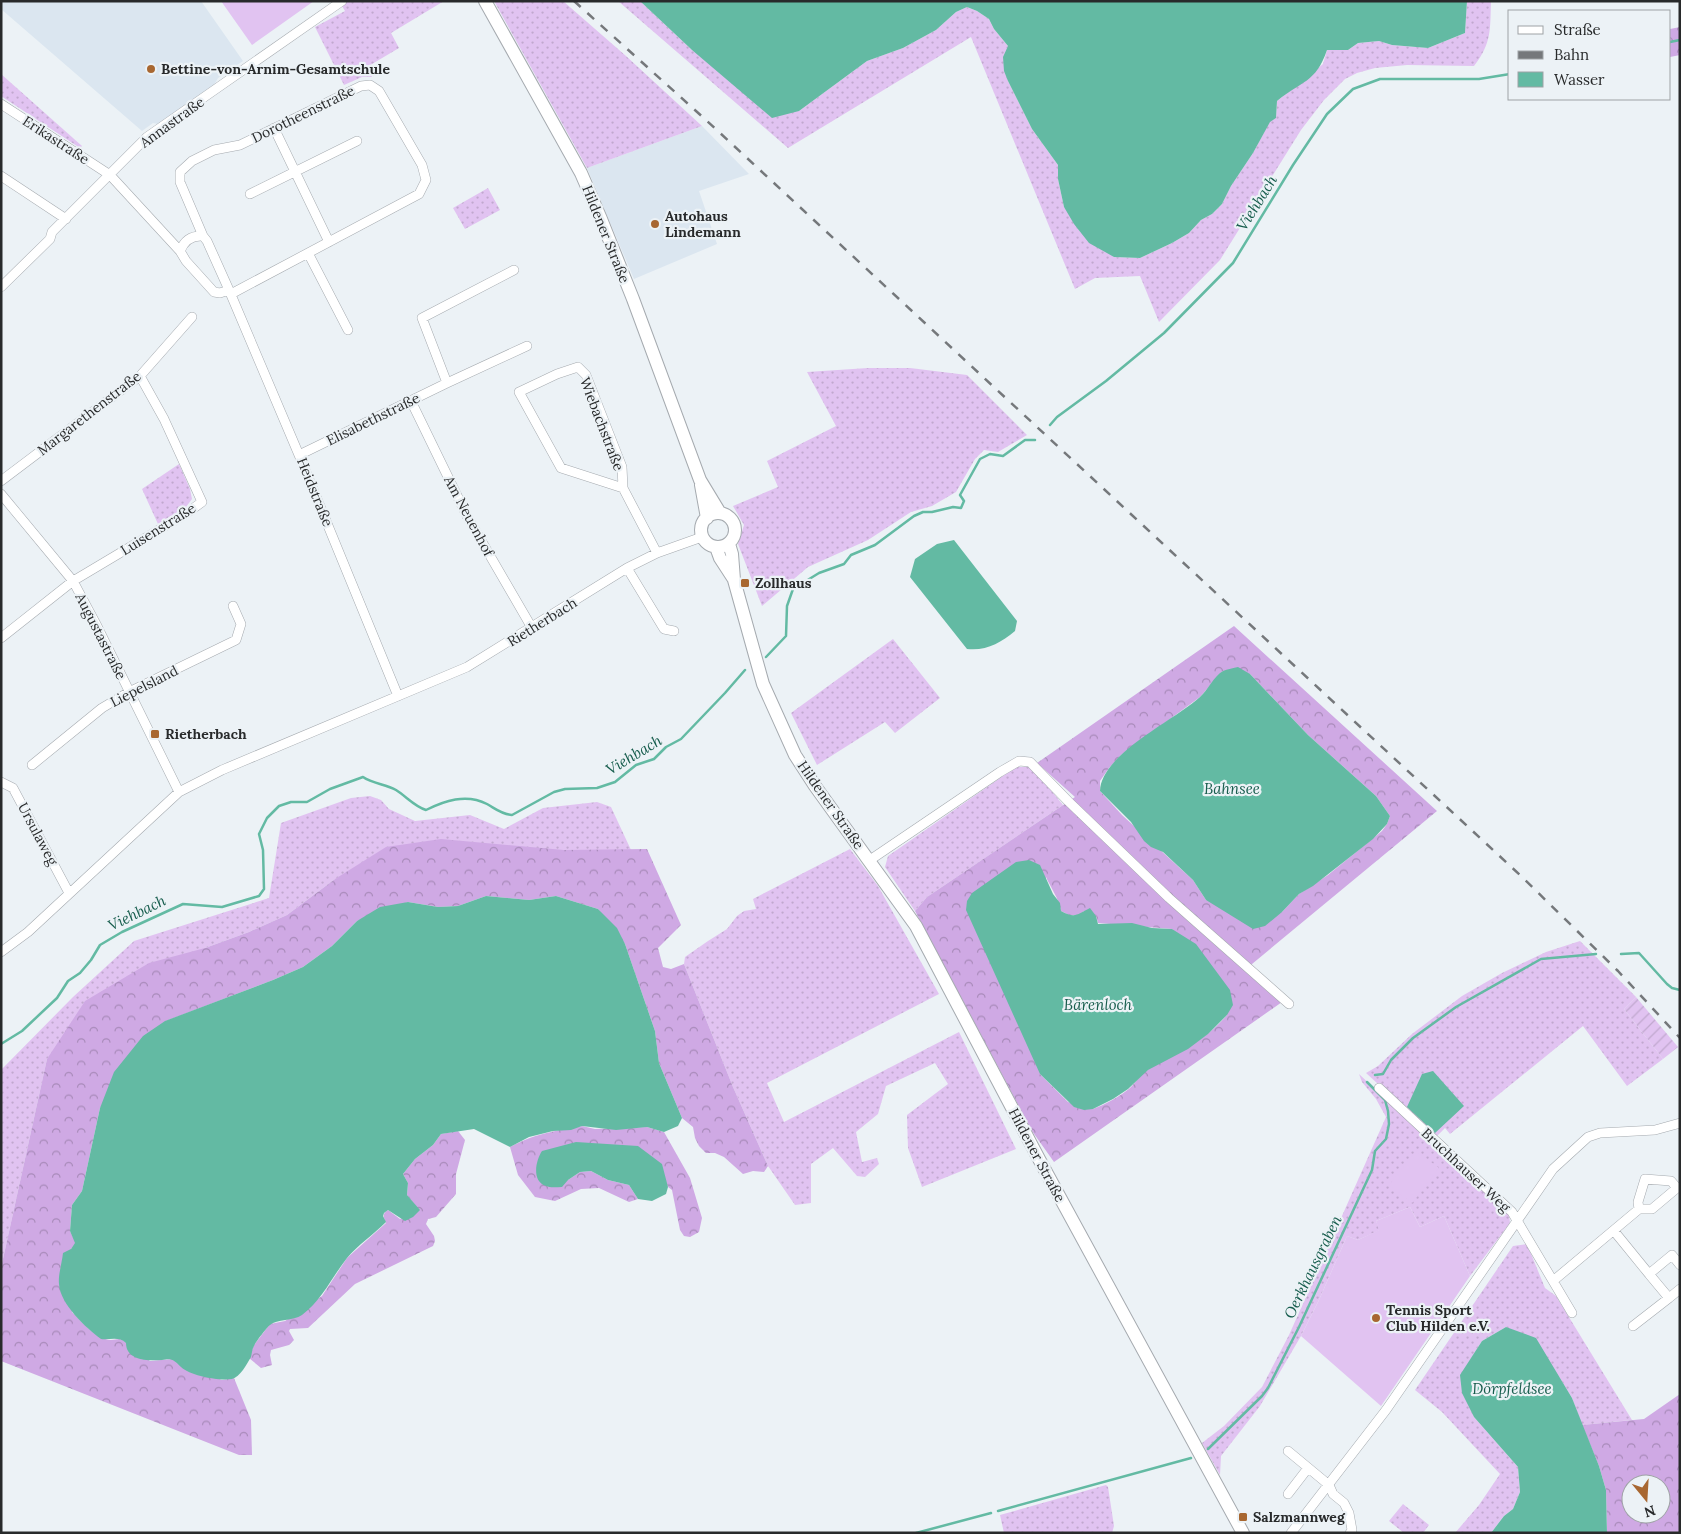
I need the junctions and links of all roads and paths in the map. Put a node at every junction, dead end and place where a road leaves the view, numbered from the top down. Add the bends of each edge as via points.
1 (342, 1) edge
2 (485, 1) edge
3 (1, 104) edge
4 (274, 128) junction
5 (357, 141) dead end
6 (296, 172) junction
7 (110, 175) junction
8 (1, 176) edge
9 (250, 194) dead end
10 (66, 220) junction
11 (203, 236) junction
12 (329, 242) junction
13 (180, 251) junction
14 (308, 253) junction
15 (514, 270) dead end
16 (1, 287) edge
17 (230, 292) junction
18 (192, 317) dead end
19 (348, 330) dead end
20 (527, 346) dead end
21 (140, 376) junction
22 (447, 383) junction
23 (411, 400) junction
24 (299, 455) junction
25 (700, 480) junction
26 (1, 481) edge
27 (623, 488) junction
28 (1, 494) edge
29 (720, 513) junction
30 (707, 518) junction
31 (702, 537) junction
32 (729, 544) junction
33 (716, 548) junction
34 (657, 553) junction
35 (627, 568) junction
36 (734, 580) junction
37 (73, 581) junction
38 (233, 606) dead end
39 (532, 628) junction
40 (674, 631) dead end
41 (1, 638) edge
42 (129, 692) junction
43 (398, 696) junction
44 (32, 765) dead end
45 (1, 782) edge
46 (179, 792) junction
47 (870, 860) junction
48 (69, 893) junction
49 (1, 952) edge
50 (1289, 1004) dead end
51 (1379, 1088) dead end
52 (1680, 1123) edge
53 (1639, 1209) junction
54 (1517, 1220) junction
55 (1614, 1231) junction
56 (1680, 1265) edge
57 (1649, 1274) junction
58 (1553, 1281) junction
59 (1680, 1289) edge
60 (1669, 1298) junction
61 (1572, 1313) dead end
62 (1633, 1326) dead end
63 (1288, 1451) dead end
64 (1308, 1468) junction
65 (1329, 1485) junction
66 (1288, 1494) dead end
67 (1243, 1533) edge
68 (1292, 1533) edge
69 (1350, 1533) edge

1 - 7 street, Annastraße via 147,137
2 - 25 main road, Hildener Straße via 584,181 633,299
3 - 7 street, Erikastraße
4 - 6 street
4 - 11 street, Dorotheenstraße via 240,145 214,150 192,161 180,172 180,182
4 - 12 street, Dorotheenstraße via 351,90 370,85 379,91 422,165 426,180 419,194
5 - 6 street
6 - 9 street
6 - 12 street
7 - 10 street, Annastraße
7 - 13 street
8 - 10 street
10 - 16 street, Annastraße
11 - 13 street via 190,238
11 - 17 street, Heidstraße
12 - 14 street, Dorotheenstraße
13 - 17 street via 214,292
14 - 17 street, Dorotheenstraße
14 - 19 street
15 - 22 street via 422,318
17 - 24 street, Heidstraße
18 - 21 street, Margarethenstraße
20 - 22 street, Elisabethstraße
21 - 26 street, Margarethenstraße
21 - 37 street, Luisenstraße via 164,419 202,502
22 - 23 street, Elisabethstraße
23 - 24 street, Elisabethstraße
23 - 39 street, Am Neuenhof via 466,516
24 - 43 street, Heidstraße
25 - 29 main road, Hildener Straße
25 - 30 main road, Hildener Straße
27 - 27 street, Wiebachstraße via 622,467 586,375 578,367 519,392 561,468
27 - 34 street, Wiebachstraße
28 - 37 street, Augustastraße
29 - 30 main road
29 - 32 main road via 734,522 736,529
30 - 31 main road via 702,522
31 - 33 main road
31 - 34 street, Rietherbach
32 - 33 main road
32 - 36 main road, Hildener Straße
33 - 36 main road, Hildener Straße
34 - 35 street, Rietherbach
35 - 39 street, Rietherbach
35 - 40 street via 664,629
36 - 47 main road, Hildener Straße via 763,684 795,754
37 - 41 street, Luisenstraße
37 - 42 street, Augustastraße
38 - 42 street, Liepelsland via 241,624 236,640
39 - 43 street, Rietherbach via 467,666
42 - 44 street, Liepelsland via 102,708
42 - 46 street, Augustastraße
43 - 46 street, Rietherbach via 222,770
45 - 48 street, Ursulaweg via 13,788
46 - 48 street, Rietherbach
47 - 50 street, Hildener Straße via 1000,772 1019,761 1030,762 1169,898
47 - 67 main road, Hildener Straße via 916,926
48 - 49 street, Rietherbach via 28,932
51 - 54 street, Bruchhauser Weg
52 - 54 street via 1655,1130 1600,1133 1588,1137 1553,1169
53 - 53 street via 1652,1209 1677,1188 1671,1181 1645,1179
53 - 55 street
54 - 58 street, Bruchhauser Weg
54 - 65 street via 1396,1396
55 - 57 street
55 - 58 street
56 - 57 street via 1672,1255
57 - 60 street
58 - 61 street, Bruchhauser Weg
59 - 60 street
60 - 62 street
63 - 64 street
64 - 65 street
64 - 66 street
65 - 68 street
65 - 69 street via 1349,1513

